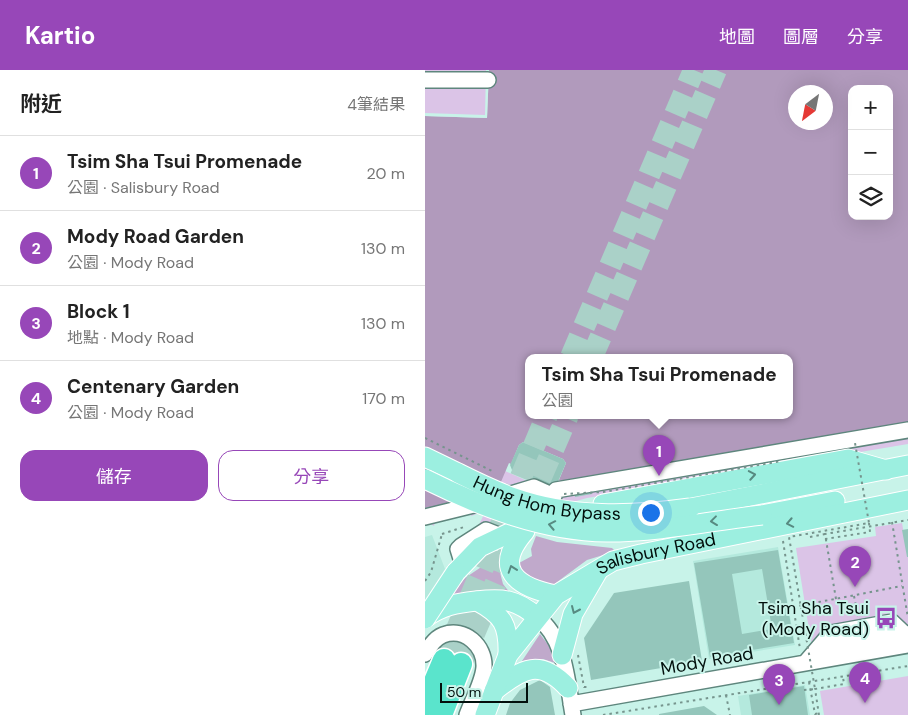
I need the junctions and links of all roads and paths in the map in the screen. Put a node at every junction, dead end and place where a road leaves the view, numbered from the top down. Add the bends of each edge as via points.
1 (425, 80) edge
2 (488, 80) dead end
3 (908, 430) edge
4 (425, 438) edge
5 (855, 443) dead end
6 (425, 458) edge
7 (782, 461) dead end
8 (908, 465) edge
9 (886, 470) junction
10 (492, 471) dead end
11 (425, 479) edge
12 (908, 493) edge
13 (560, 494) dead end
14 (908, 500) edge
15 (603, 504) dead end
16 (425, 518) edge
17 (908, 520) edge
18 (892, 522) junction
19 (869, 523) junction
20 (465, 527) dead end
21 (825, 534) junction
22 (825, 539) junction
23 (783, 541) junction
24 (777, 542) dead end
25 (600, 568) junction
26 (425, 581) edge
27 (902, 586) junction
28 (556, 595) junction
29 (854, 595) junction
30 (836, 599) junction
31 (477, 601) junction
32 (793, 607) junction
33 (903, 615) dead end
34 (537, 617) junction
35 (866, 617) dead end
36 (425, 618) edge
37 (906, 638) edge
38 (816, 641) junction
39 (570, 654) junction
40 (508, 655) junction
41 (443, 660) edge
42 (806, 662) junction
43 (908, 666) edge
44 (843, 677) junction
45 (809, 682) junction
46 (594, 686) dead end
47 (815, 689) junction
48 (804, 690) dead end
49 (494, 691) junction
50 (726, 695) junction
51 (571, 702) edge
52 (425, 705) edge
53 (819, 714) edge
54 (441, 715) edge
55 (467, 715) edge
56 (485, 715) edge
57 (603, 715) edge
58 (730, 715) edge

1 - 2 street
3 - 16 street via 557,490 554,496 535,487
4 - 10 path, bridge
5 - 19 path, bridge
6 - 9 main road, Hung Hom Bypass, bridge via 533,504 601,514 643,513 758,496
7 - 13 path, bridge via 603,492
8 - 9 main road
15 -> 9 main road via 848,459
12 -> 11 main road, Hung Hom Bypass, bridge via 851,498 762,515 644,530 581,530 499,511
14 -> 25 main road, Salisbury Road via 641,554
17 - 18 path
18 - 21 path
18 - 27 path
19 - 22 path, bridge via 870,532
19 - 47 path, bridge via 789,536
20 - 26 path, bridge via 442,534 431,572
21 - 22 path
21 - 23 path
22 - 30 path
23 - 24 path
23 - 32 path
25 - 28 main road, Salisbury Road
25 -> 39 main road via 573,614
27 - 29 path
27 - 33 path via 908,618
28 - 34 main road, Salisbury Road
28 -> 36 main road, bridge via 528,588 512,571 509,564 511,551 523,529 481,547 459,568
29 - 30 path
29 - 35 path via 858,618
30 - 32 path
31 - 34 main road via 500,598 528,609
31 - 36 main road via 456,602
31 - 40 main road via 498,614 505,624 509,637
32 - 38 path via 800,649
34 - 39 street
34 - 40 main road, Salisbury Road
37 - 38 street
37 - 42 street, Mody Road
38 - 42 street
39 - 46 path via 584,687
39 - 51 street
40 - 49 main road
41 - 52 highway
41 - 54 highway
41 - 55 street via 434,641 443,634 469,637 479,645 484,669
42 - 51 street, Mody Road
43 - 44 path
44 - 45 path
44 - 47 path via 844,684
45 - 50 path
45 - 53 path via 815,714
47 - 48 path, bridge
47 - 53 path
49 - 51 main road via 533,669 556,675
49 - 56 main road
50 - 57 path
50 - 58 path

